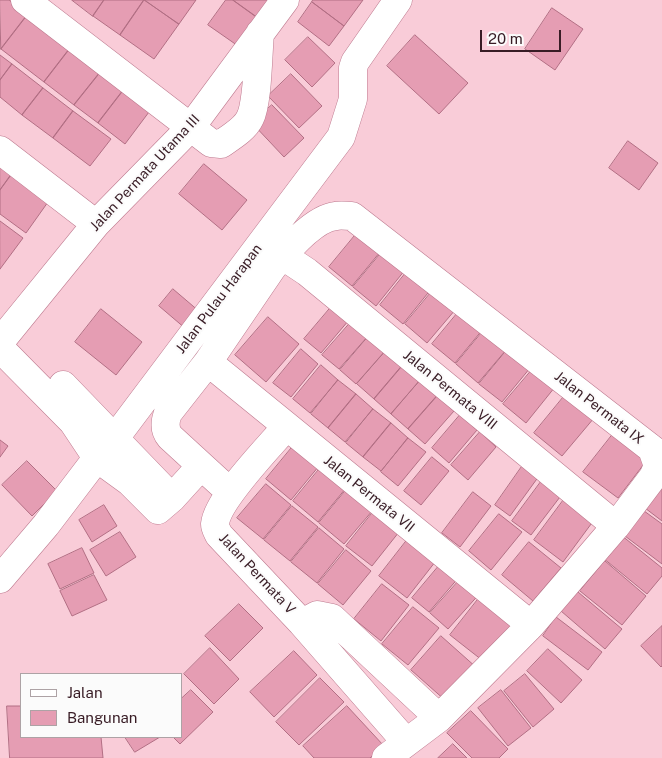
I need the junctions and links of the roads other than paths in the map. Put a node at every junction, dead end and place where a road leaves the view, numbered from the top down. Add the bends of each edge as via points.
1 (25, 0) edge
2 (285, 0) edge
3 (398, 0) edge
4 (260, 33) junction
5 (191, 127) junction
6 (0, 150) edge
7 (96, 224) junction
8 (282, 256) junction
9 (2, 337) edge
10 (208, 362) junction
11 (286, 427) junction
12 (115, 438) junction
13 (97, 458) junction
14 (201, 466) junction
15 (230, 492) junction
16 (165, 504) junction
17 (616, 526) junction
18 (0, 579) edge
19 (302, 623) junction
20 (531, 625) junction
21 (438, 718) junction
22 (396, 750) edge

1 - 5 street
2 - 4 street, Jalan Permata Utama III
3 - 12 street, Jalan Pulau Harapan via 355,62 353,99 342,137
4 - 5 street, Jalan Permata Utama III
4 - 5 street via 254,107 246,125 222,144 211,143
5 - 7 street, Jalan Permata Utama III
6 - 7 street
7 - 9 street, Jalan Permata Utama III
8 - 10 street
8 - 17 street, Jalan Permata VIII via 314,278
8 - 17 street, Jalan Permata IX via 316,224 335,216 352,216 652,449 658,466 653,477
9 - 12 street
9 - 13 street via 73,422
10 - 11 street, Jalan Permata VII
10 - 14 street via 166,420 167,434
11 - 15 street, Jalan Permata V
11 - 20 street, Jalan Permata VII
12 - 13 street, Jalan Pulau Harapan
12 - 16 street
13 - 16 street
13 - 18 street, Jalan Pulau Harapan
14 - 15 street
14 - 16 street
15 - 19 street, Jalan Permata V via 215,528
17 - 20 street, Jalan Permata IX
19 - 21 street, Jalan Permata V via 317,615 332,618
19 - 22 street, Jalan Permata V
20 - 21 street, Jalan Permata IX
21 - 22 street, Jalan Permata IX

